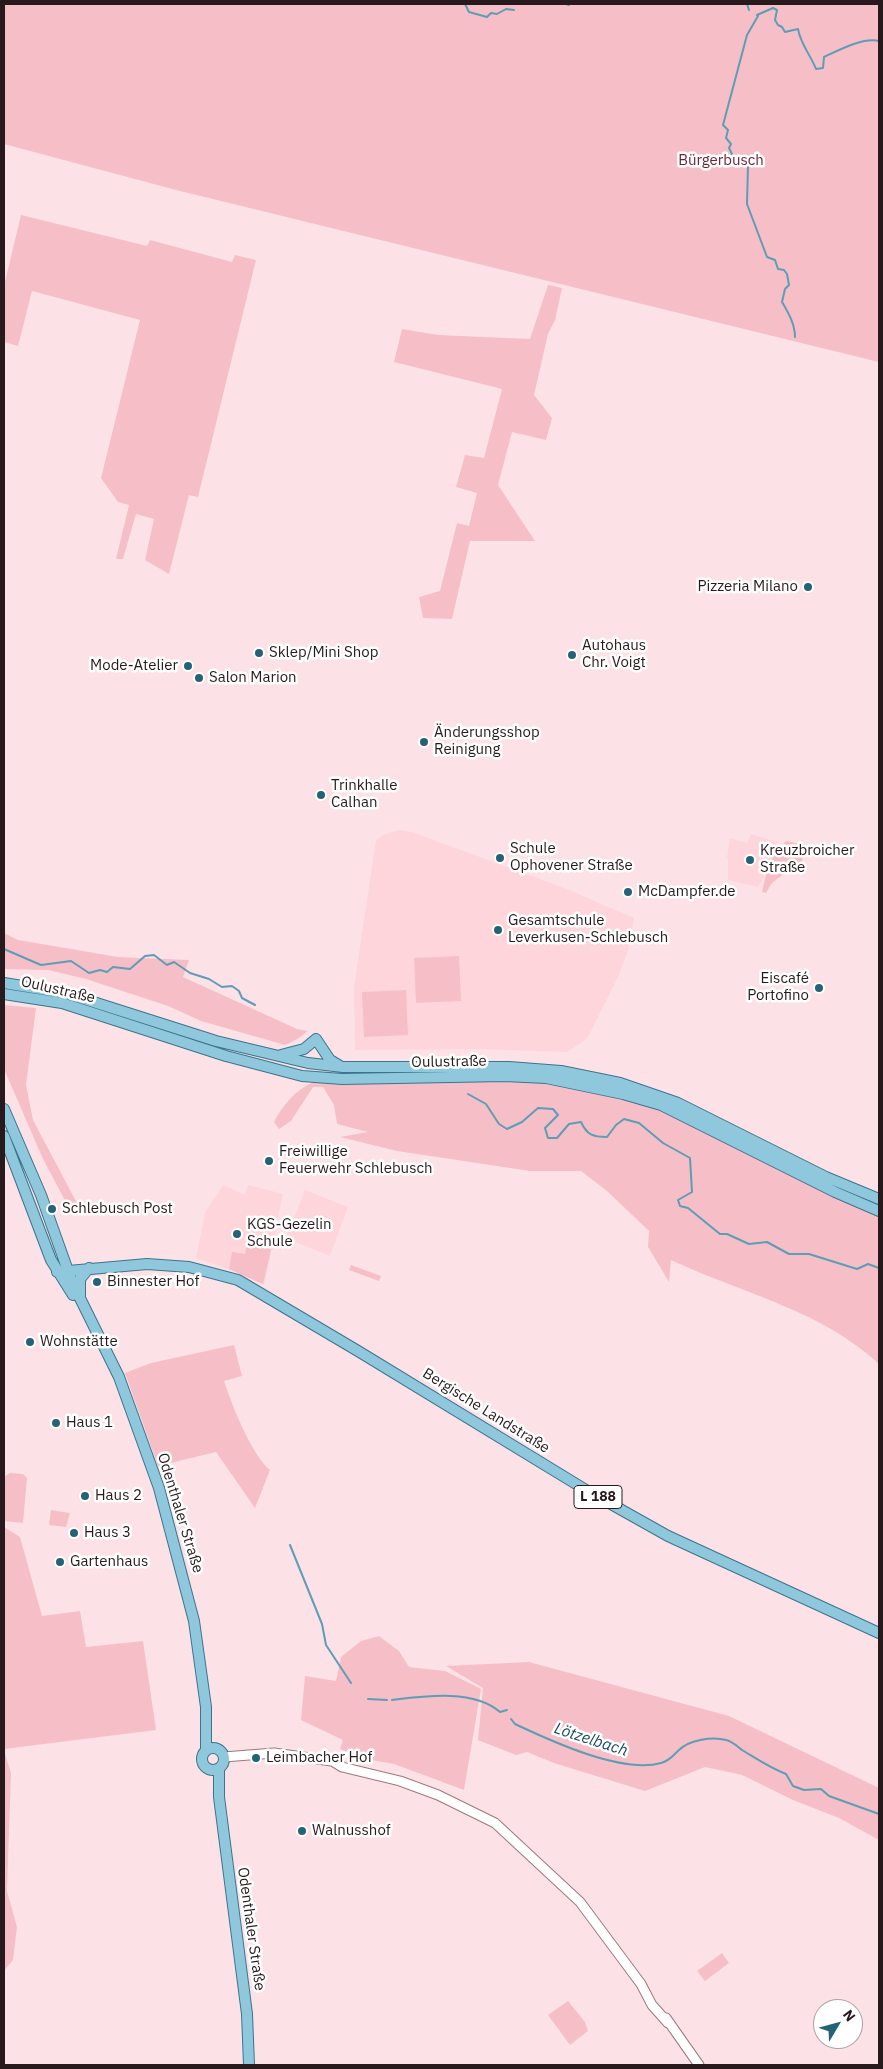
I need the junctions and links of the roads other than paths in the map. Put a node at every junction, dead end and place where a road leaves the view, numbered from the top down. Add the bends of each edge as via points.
1 (4, 983) edge
2 (4, 994) edge
3 (275, 1056) junction
4 (342, 1067) junction
5 (4, 1109) edge
6 (4, 1136) edge
7 (879, 1199) edge
8 (879, 1211) edge
9 (60, 1247) junction
10 (89, 1268) junction
11 (68, 1270) junction
12 (57, 1272) junction
13 (80, 1299) junction
14 (90, 1322) junction
15 (879, 1633) edge
16 (208, 1723) junction
17 (206, 1750) junction
18 (221, 1753) junction
19 (214, 1769) junction
20 (249, 2065) edge
21 (699, 2065) edge

1 - 3 main road, Oulustraße via 65,993 216,1041
2 - 8 main road, Oulustraße via 62,1003 226,1056 302,1076 342,1079 546,1078 614,1092 660,1105
3 - 4 main road, Oulustraße
3 - 4 main road via 304,1049 316,1039 330,1060
4 - 7 main road, Oulustraße via 509,1067 561,1071 620,1083 678,1103 826,1177
5 - 9 main road, Odenthaler Straße
6 - 12 main road, Odenthaler Straße
9 - 10 main road via 68,1257
9 - 11 main road, Odenthaler Straße
10 - 11 main road, Bergische Landstraße / L 188
10 - 13 main road via 80,1279
10 - 15 main road, Bergische Landstraße / L 188 via 147,1264 189,1267 238,1280 668,1536
11 - 12 main road, L 188
11 - 13 main road, Odenthaler Straße
12 - 14 main road, Odenthaler Straße
13 - 14 main road, Odenthaler Straße
14 - 16 main road, Odenthaler Straße via 122,1384 169,1522 192,1612
16 - 17 main road, Odenthaler Straße
16 - 18 main road, Odenthaler Straße
17 - 18 main road
17 - 19 main road, Odenthaler Straße via 202,1760
18 - 19 main road
18 - 21 street via 274,1754 334,1762 438,1795 480,1816 488,1826 535,1859 580,1902 641,1984 652,2005
19 - 20 main road, Odenthaler Straße via 247,2014

